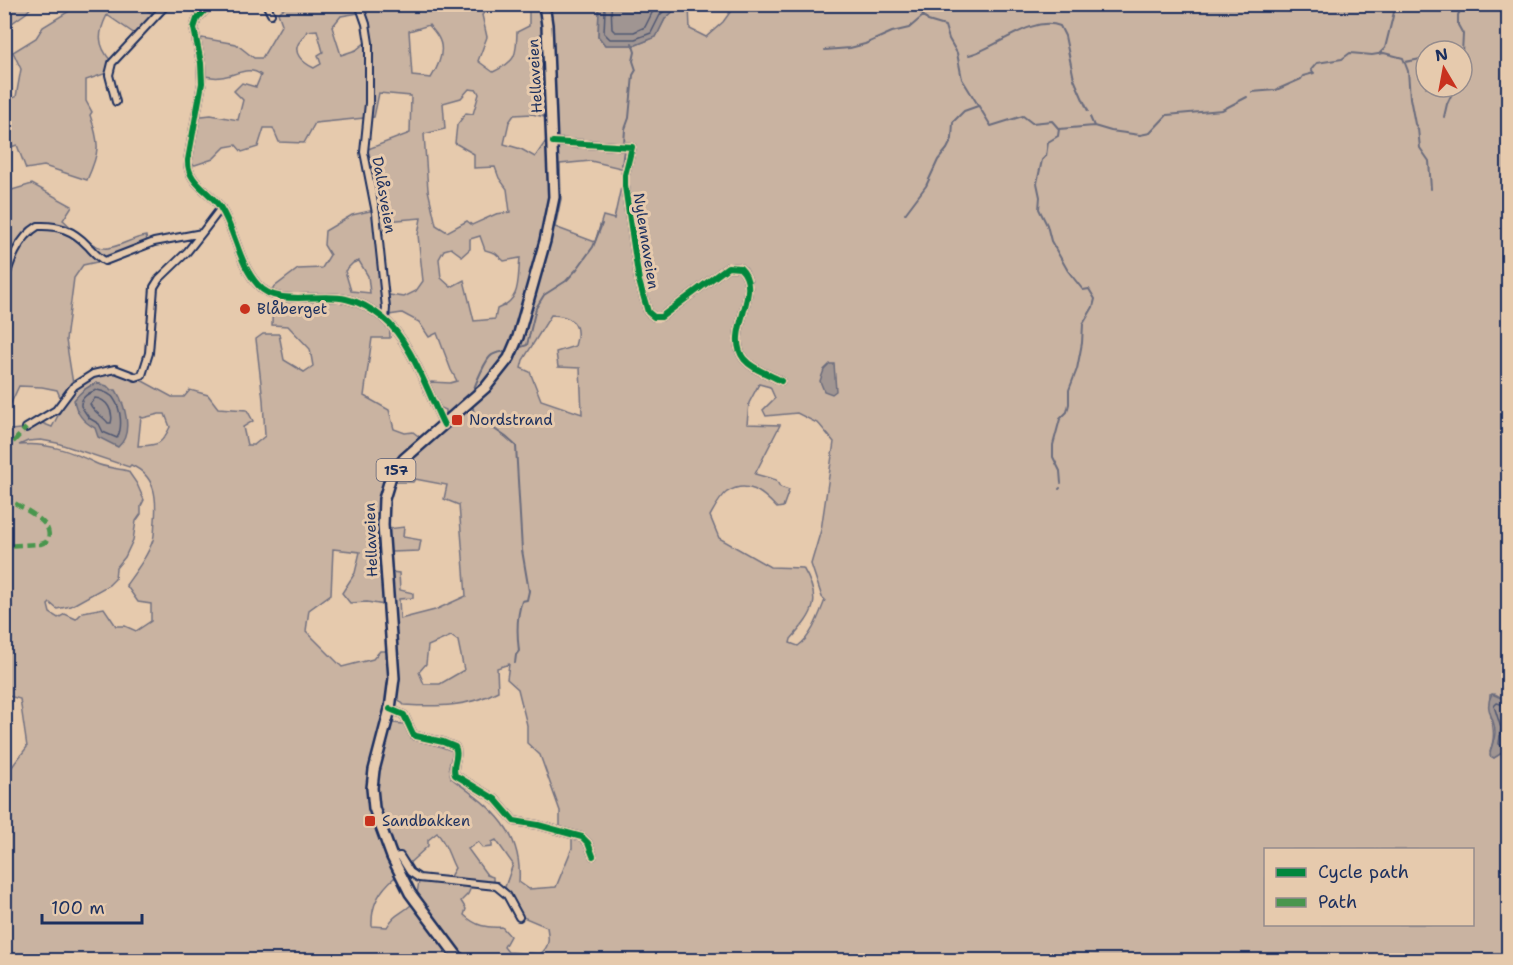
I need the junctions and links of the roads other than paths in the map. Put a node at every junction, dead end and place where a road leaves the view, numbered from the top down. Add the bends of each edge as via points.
1 (167, 4) edge
2 (211, 4) edge
3 (266, 4) edge
4 (359, 4) edge
5 (544, 4) edge
6 (271, 14) dead end
7 (116, 102) dead end
8 (553, 142) junction
9 (221, 208) junction
10 (202, 233) junction
11 (4, 286) edge
12 (385, 320) junction
13 (781, 381) dead end
14 (444, 425) junction
15 (26, 428) dead end
16 (390, 709) junction
17 (593, 856) dead end
18 (392, 857) junction
19 (519, 918) dead end
20 (460, 960) edge

1 - 7 street via 112,63 109,75
2 - 9 street via 194,28 202,83 188,170
3 - 6 street
4 - 12 street, Dalåsveien via 366,24 369,61 364,152 378,226
5 - 8 main road, Hellaveien / 157
8 - 13 street, Nylennaveien via 632,147 626,199 648,312 661,317 728,267 740,268 747,297 738,347 750,364
8 - 14 main road, Hellaveien / 157 via 555,186 551,217 510,358
9 - 10 street
9 - 12 street via 248,271 261,289 275,296 346,298
10 - 11 street via 154,242 105,261 63,227 38,226 24,238
10 - 15 street via 154,286 149,353 142,375 115,369 93,374 74,386 56,410
12 - 14 street via 406,347
14 - 16 main road, Hellaveien / 157 via 404,459 391,476 384,499 394,666
16 - 17 street via 404,715 413,734 455,747 455,775 495,799 510,818 582,837
16 - 18 main road, Hellaveien / 157 via 372,788 377,820
18 - 19 street via 400,856 419,878 496,886 507,895
18 - 20 main road, Hellaveien / 157 via 416,903

